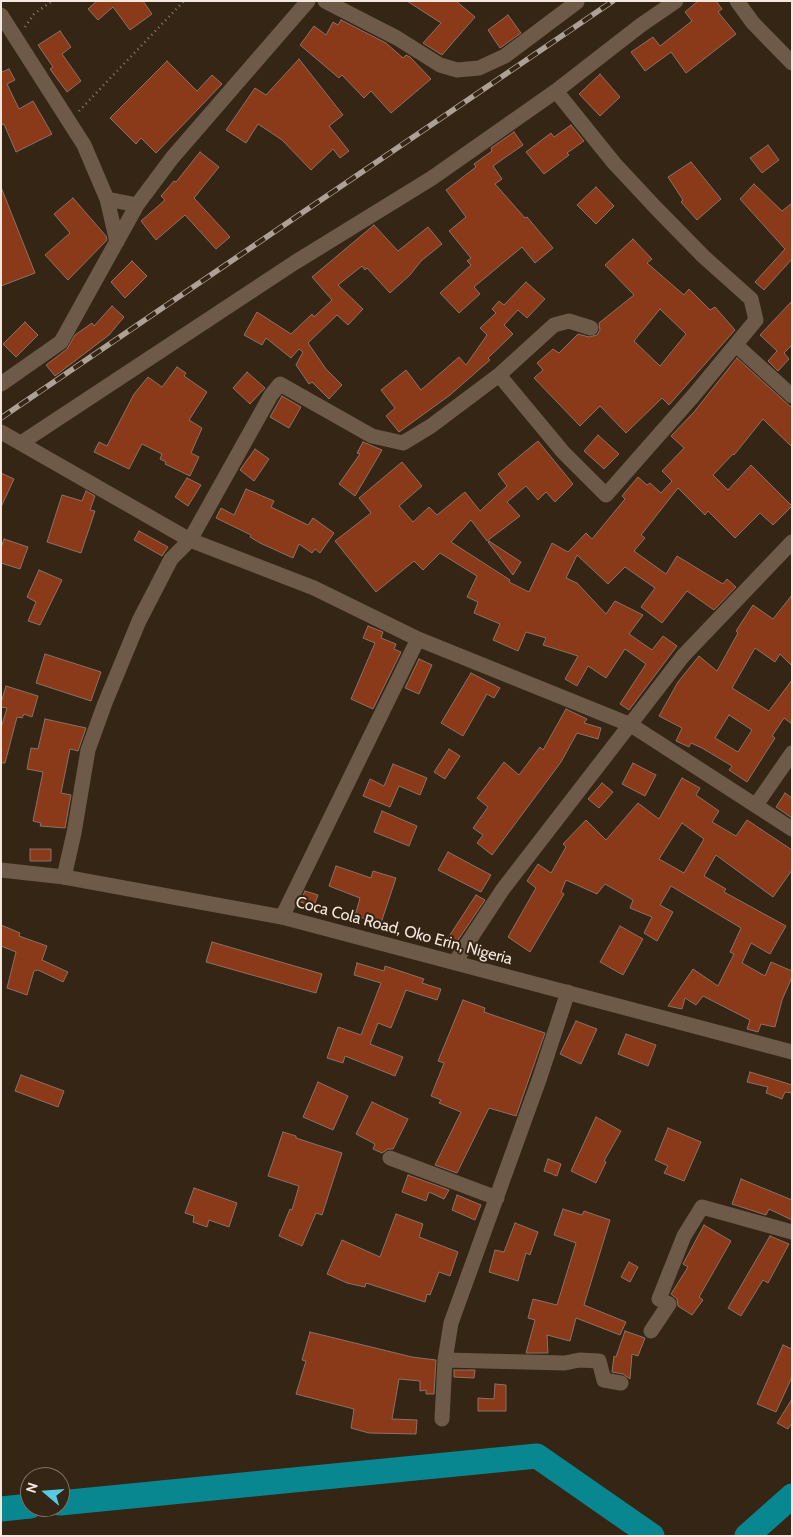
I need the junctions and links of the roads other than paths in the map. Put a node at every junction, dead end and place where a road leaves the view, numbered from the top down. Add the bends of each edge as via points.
1 (308, 1) edge
2 (325, 1) edge
3 (676, 1) edge
4 (737, 1) edge
5 (578, 2) edge
6 (1, 15) edge
7 (792, 63) edge
8 (556, 91) junction
9 (107, 199) junction
10 (136, 205) junction
11 (117, 242) junction
12 (591, 328) dead end
13 (736, 345) junction
14 (499, 375) junction
15 (1, 384) edge
16 (792, 396) edge
17 (1, 432) edge
18 (21, 443) junction
19 (190, 540) junction
20 (792, 542) edge
21 (418, 639) junction
22 (631, 725) junction
23 (792, 753) edge
24 (756, 806) junction
25 (792, 829) edge
26 (1, 870) edge
27 (64, 877) junction
28 (282, 917) junction
29 (455, 962) junction
30 (568, 992) junction
31 (792, 1052) edge
32 (390, 1158) dead end
33 (497, 1198) junction
34 (792, 1232) edge
35 (651, 1331) dead end
36 (445, 1360) junction
37 (621, 1382) dead end
38 (442, 1419) dead end

1 - 10 street via 172,158
2 - 5 street via 397,38 440,65 457,70 478,68 505,56
3 - 8 street
4 - 7 street via 753,23
6 - 9 street via 84,145
8 - 13 street via 644,195 704,258 752,299 756,320
8 - 18 street via 432,178 294,262
9 - 10 street
9 - 11 street
10 - 11 street
11 - 15 street via 61,342
12 - 14 street via 569,321 554,326
13 - 14 street via 606,495 563,452
13 - 16 street
14 - 19 street via 403,443 372,436 280,384 270,395
17 - 18 street
18 - 19 street
19 - 21 street via 314,588
19 - 27 street via 172,559 147,606 105,702 88,750
20 - 22 street via 683,656
21 - 22 street
21 - 28 street
22 - 24 street
22 - 29 street via 503,889
23 - 24 street
24 - 25 street
26 - 27 street, Coca Cola Road, Oko Erin, Nigeria
27 - 28 street, Coca Cola Road, Oko Erin, Nigeria
28 - 29 street, Coca Cola Road, Oko Erin, Nigeria
29 - 30 street, Coca Cola Road, Oko Erin, Nigeria
30 - 31 street, Coca Cola Road, Oko Erin, Nigeria
30 - 33 street
32 - 33 street
33 - 36 street via 451,1323
34 - 35 street via 702,1207 684,1236 658,1299 669,1304
36 - 37 street via 599,1361 604,1380
36 - 38 street

